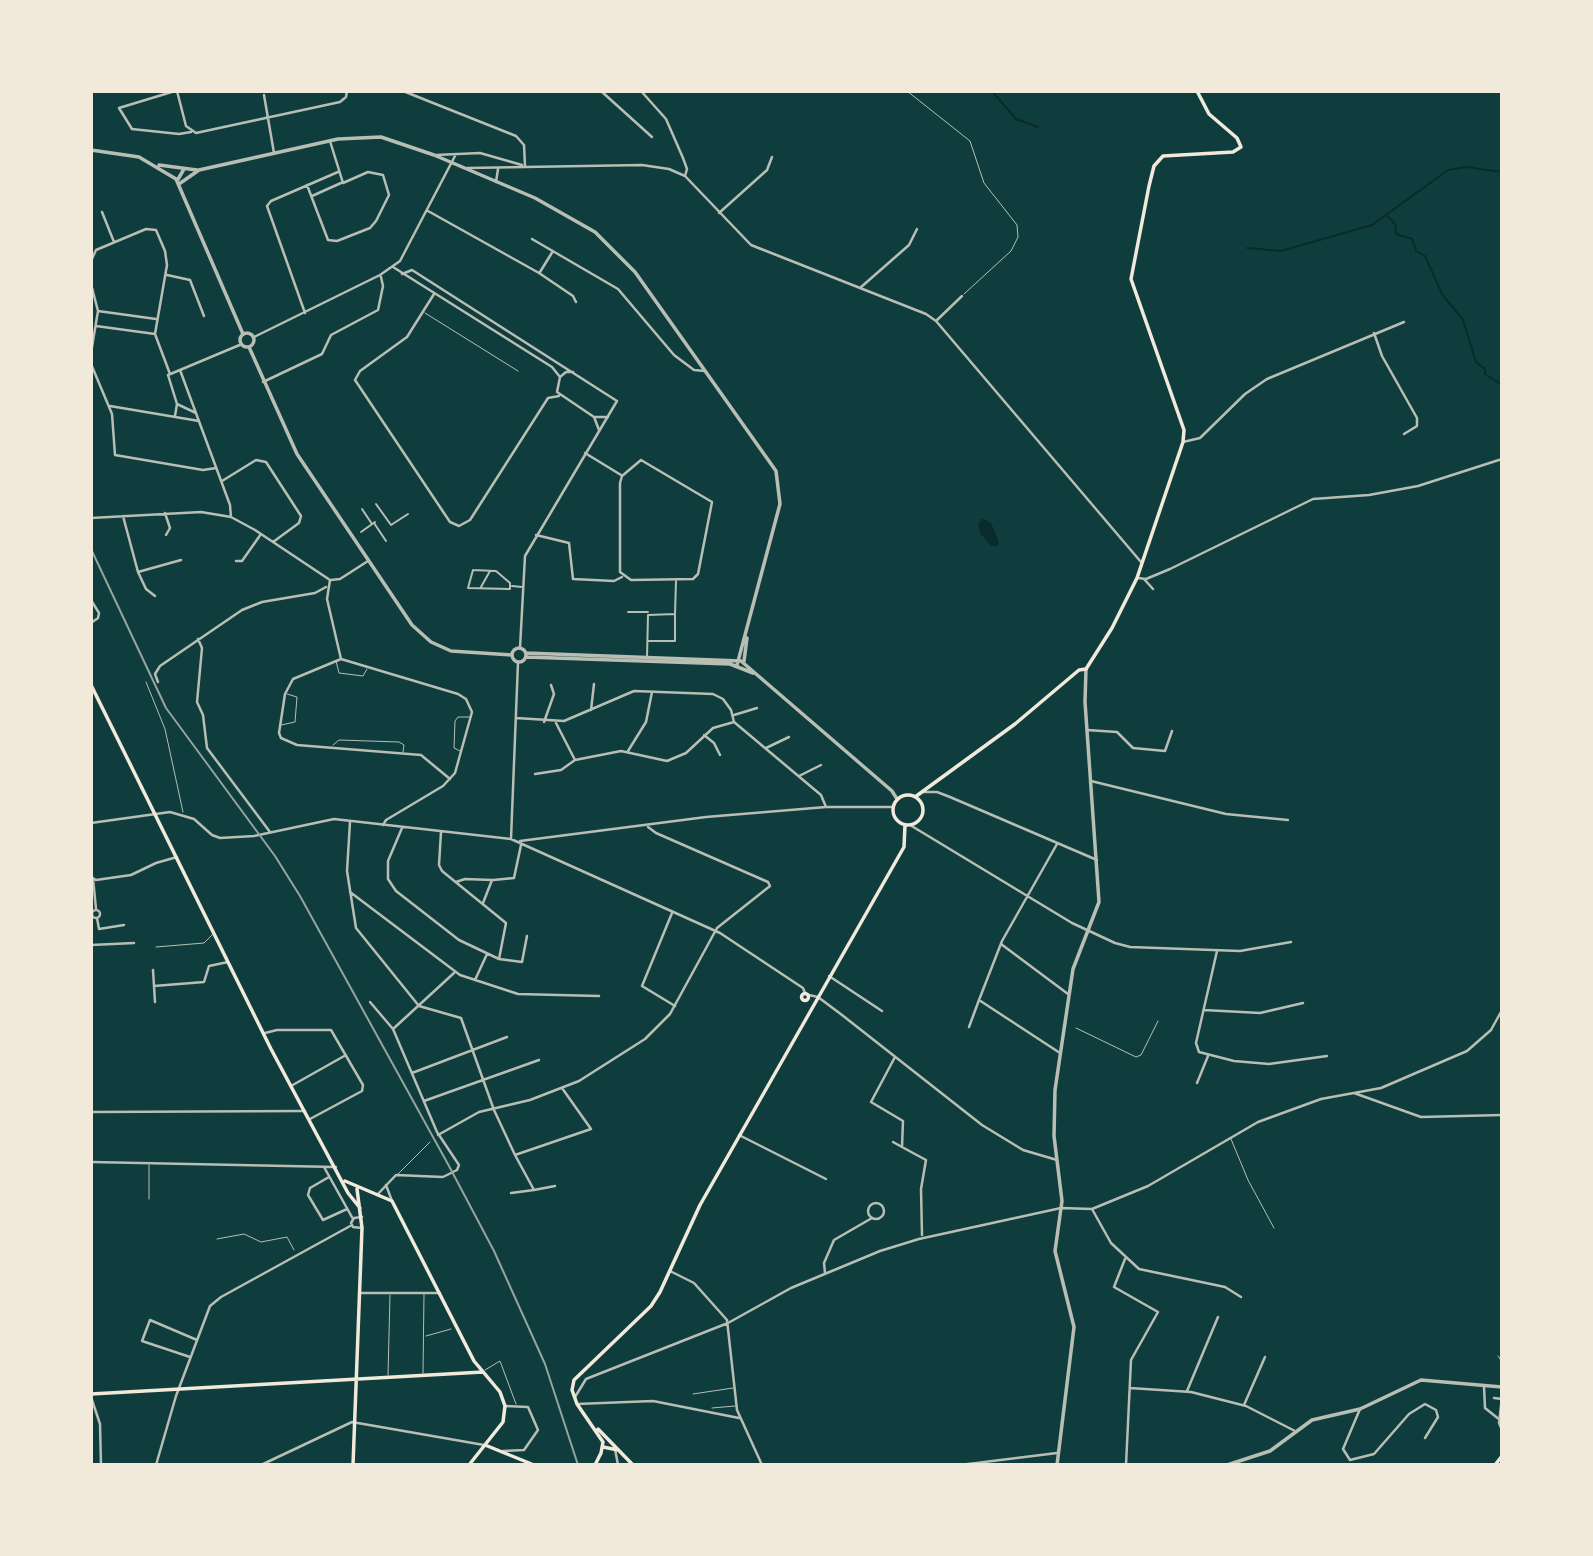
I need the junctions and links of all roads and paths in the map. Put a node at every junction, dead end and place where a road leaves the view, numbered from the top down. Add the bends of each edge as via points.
1 (176, 91) edge
2 (347, 91) edge
3 (403, 91) edge
4 (601, 91) edge
5 (641, 91) edge
6 (907, 91) edge
7 (1197, 91) edge
8 (264, 95) dead end
9 (268, 118) junction
10 (191, 132) junction
11 (652, 137) dead end
12 (330, 141) junction
13 (91, 150) edge
14 (274, 153) junction
15 (456, 154) junction
16 (434, 155) junction
17 (772, 157) dead end
18 (451, 163) junction
19 (156, 164) junction
20 (525, 166) junction
21 (461, 167) junction
22 (184, 169) junction
23 (498, 169) junction
24 (199, 170) junction
25 (338, 172) junction
26 (685, 176) junction
27 (178, 182) junction
28 (496, 182) junction
29 (342, 183) junction
30 (307, 185) junction
31 (312, 196) junction
32 (427, 210) junction
33 (102, 212) dead end
34 (719, 214) junction
35 (917, 229) dead end
36 (532, 239) dead end
37 (114, 242) junction
38 (553, 251) junction
39 (91, 261) edge
40 (393, 267) junction
41 (539, 273) junction
42 (402, 274) junction
43 (166, 275) junction
44 (380, 275) junction
45 (91, 284) edge
46 (440, 288) junction
47 (860, 288) junction
48 (448, 293) junction
49 (435, 294) junction
50 (962, 296) joint
51 (444, 300) junction
52 (576, 302) dead end
53 (471, 307) junction
54 (477, 310) junction
55 (98, 311) junction
56 (423, 312) junction
57 (305, 313) junction
58 (467, 314) junction
59 (204, 316) dead end
60 (472, 317) junction
61 (156, 319) junction
62 (936, 321) junction
63 (1404, 322) dead end
64 (96, 326) junction
65 (1374, 333) junction
66 (155, 334) junction
67 (243, 334) junction
68 (254, 337) junction
69 (522, 338) junction
70 (527, 342) junction
71 (242, 344) junction
72 (517, 345) junction
73 (248, 347) junction
74 (522, 348) junction
75 (91, 353) edge
76 (91, 365) edge
77 (180, 370) junction
78 (518, 371) dead end
79 (705, 371) junction
80 (577, 373) junction
81 (169, 375) junction
82 (560, 377) junction
83 (263, 382) junction
84 (559, 396) junction
85 (177, 404) junction
86 (109, 406) junction
87 (197, 413) junction
88 (175, 416) junction
89 (609, 416) junction
90 (594, 417) junction
91 (199, 421) junction
92 (599, 430) junction
93 (1404, 434) dead end
94 (1183, 442) junction
95 (585, 453) junction
96 (1502, 459) edge
97 (216, 468) junction
98 (622, 476) junction
99 (222, 481) junction
100 (376, 504) dead end
101 (362, 509) dead end
102 (165, 513) junction
103 (408, 514) dead end
104 (123, 516) junction
105 (384, 516) junction
106 (231, 517) junction
107 (91, 518) edge
108 (380, 518) dead end
109 (374, 523) junction
110 (361, 531) dead end
111 (261, 534) junction
112 (166, 535) dead end
113 (536, 535) junction
114 (386, 541) dead end
115 (273, 542) junction
116 (181, 560) dead end
117 (236, 561) dead end
118 (368, 561) junction
119 (1141, 562) junction
120 (491, 570) junction
121 (138, 572) junction
122 (622, 576) junction
123 (1137, 578) junction
124 (1144, 579) junction
125 (330, 580) junction
126 (676, 580) junction
127 (328, 585) junction
128 (510, 586) junction
129 (522, 587) junction
130 (481, 588) junction
131 (1153, 589) dead end
132 (155, 596) dead end
133 (91, 600) edge
134 (628, 612) dead end
135 (649, 614) junction
136 (675, 614) junction
137 (91, 623) edge
138 (198, 639) junction
139 (647, 641) junction
140 (520, 648) junction
141 (512, 655) junction
142 (526, 655) junction
143 (341, 659) junction
144 (647, 659) junction
145 (336, 661) junction
146 (517, 662) junction
147 (740, 663) junction
148 (368, 667) junction
149 (1086, 669) junction
150 (146, 682) dead end
151 (158, 682) dead end
152 (594, 684) dead end
153 (91, 685) edge
154 (551, 685) dead end
155 (652, 692) junction
156 (285, 694) junction
157 (98, 699) junction
158 (91, 703) edge
159 (757, 708) dead end
160 (591, 710) junction
161 (734, 715) junction
162 (472, 717) junction
163 (516, 718) junction
164 (544, 722) junction
165 (556, 723) junction
166 (734, 723) junction
167 (279, 725) junction
168 (1087, 730) junction
169 (1172, 731) dead end
170 (704, 735) junction
171 (789, 737) dead end
172 (333, 747) junction
173 (766, 748) junction
174 (463, 751) junction
175 (628, 751) junction
176 (403, 753) junction
177 (720, 755) dead end
178 (575, 760) junction
179 (821, 765) dead end
180 (535, 774) dead end
181 (799, 776) junction
182 (450, 779) junction
183 (1091, 781) junction
184 (922, 792) junction
185 (915, 797) junction
186 (897, 799) junction
187 (826, 807) junction
188 (892, 807) junction
189 (155, 813) junction
190 (183, 814) junction
191 (1288, 820) dead end
192 (350, 821) junction
193 (91, 823) edge
194 (383, 825) junction
195 (907, 825) junction
196 (648, 827) junction
197 (402, 828) junction
198 (270, 832) junction
199 (441, 832) junction
200 (511, 839) junction
201 (521, 843) junction
202 (1057, 844) junction
203 (177, 858) junction
204 (1097, 860) junction
205 (92, 878) edge
206 (492, 880) junction
207 (456, 882) junction
208 (350, 892) junction
209 (1027, 897) junction
210 (483, 903) junction
211 (672, 913) junction
212 (124, 925) dead end
213 (715, 932) junction
214 (1088, 932) junction
215 (214, 934) junction
216 (527, 936) dead end
217 (1291, 942) dead end
218 (134, 943) dead end
219 (1000, 944) junction
220 (91, 945) edge
221 (156, 947) dead end
222 (1217, 951) junction
223 (487, 954) junction
224 (499, 959) junction
225 (228, 962) junction
226 (153, 970) dead end
227 (454, 973) junction
228 (828, 976) junction
229 (475, 980) junction
230 (154, 986) junction
231 (822, 988) junction
232 (1068, 994) junction
233 (599, 996) dead end
234 (807, 996) junction
235 (816, 997) junction
236 (979, 1000) junction
237 (155, 1002) dead end
238 (370, 1002) dead end
239 (1303, 1003) dead end
240 (419, 1006) junction
241 (675, 1006) junction
242 (809, 1009) junction
243 (1204, 1010) junction
244 (1502, 1010) edge
245 (882, 1011) dead end
246 (1158, 1021) dead end
247 (969, 1027) dead end
248 (1076, 1028) dead end
249 (393, 1029) junction
250 (264, 1034) junction
251 (507, 1037) dead end
252 (474, 1050) junction
253 (1060, 1053) junction
254 (346, 1055) junction
255 (895, 1056) junction
256 (1208, 1056) junction
257 (1327, 1056) dead end
258 (539, 1060) dead end
259 (412, 1073) junction
260 (485, 1078) junction
261 (1197, 1083) dead end
262 (291, 1086) junction
263 (562, 1088) junction
264 (1354, 1093) junction
265 (424, 1101) junction
266 (493, 1107) junction
267 (305, 1111) junction
268 (91, 1112) edge
269 (1502, 1115) edge
270 (310, 1119) junction
271 (438, 1135) junction
272 (739, 1135) junction
273 (1230, 1137) junction
274 (430, 1142) dead end
275 (893, 1142) dead end
276 (902, 1147) junction
277 (515, 1155) junction
278 (1057, 1160) junction
279 (91, 1162) edge
280 (149, 1163) junction
281 (324, 1166) junction
282 (336, 1167) junction
283 (396, 1175) junction
284 (329, 1177) junction
285 (826, 1179) dead end
286 (343, 1180) junction
287 (386, 1185) junction
288 (355, 1186) junction
289 (555, 1186) dead end
290 (534, 1190) junction
291 (511, 1193) dead end
292 (348, 1194) junction
293 (377, 1195) junction
294 (149, 1199) dead end
295 (392, 1200) junction
296 (360, 1208) junction
297 (1060, 1208) junction
298 (347, 1209) junction
299 (1092, 1209) junction
300 (362, 1217) junction
301 (872, 1218) junction
302 (352, 1219) junction
303 (352, 1225) junction
304 (362, 1228) junction
305 (1275, 1228) dead end
306 (922, 1235) dead end
307 (217, 1238) dead end
308 (294, 1250) dead end
309 (1125, 1259) junction
310 (670, 1270) junction
311 (825, 1273) junction
312 (440, 1292) junction
313 (359, 1293) junction
314 (390, 1294) junction
315 (424, 1294) junction
316 (1241, 1297) dead end
317 (1218, 1317) dead end
318 (728, 1323) junction
319 (451, 1328) dead end
320 (424, 1336) junction
321 (197, 1340) junction
322 (1498, 1356) dead end
323 (191, 1357) junction
324 (1265, 1357) dead end
325 (1502, 1362) edge
326 (483, 1372) junction
327 (579, 1372) junction
328 (423, 1375) junction
329 (388, 1377) junction
330 (586, 1378) junction
331 (355, 1379) junction
332 (1484, 1386) junction
333 (1502, 1387) edge
334 (735, 1388) junction
335 (1130, 1388) junction
336 (179, 1389) junction
337 (1187, 1391) junction
338 (694, 1394) dead end
339 (91, 1396) edge
340 (575, 1397) junction
341 (1494, 1398) dead end
342 (1502, 1398) edge
343 (516, 1404) junction
344 (577, 1404) junction
345 (737, 1405) junction
346 (1243, 1405) junction
347 (505, 1406) junction
348 (712, 1408) dead end
349 (1360, 1409) junction
350 (739, 1418) junction
351 (1500, 1420) junction
352 (354, 1422) junction
353 (594, 1426) junction
354 (1502, 1430) edge
355 (1295, 1431) junction
356 (1425, 1438) dead end
357 (485, 1445) junction
358 (603, 1447) junction
359 (615, 1449) junction
360 (498, 1452) junction
361 (621, 1453) junction
362 (1058, 1453) junction
363 (1502, 1456) edge
364 (517, 1463) edge
365 (263, 1464) edge
366 (101, 1465) edge
367 (156, 1465) edge
368 (353, 1465) edge
369 (469, 1465) edge
370 (534, 1465) edge
371 (595, 1465) edge
372 (618, 1465) edge
373 (633, 1465) edge
374 (762, 1465) edge
375 (960, 1465) edge
376 (1057, 1465) edge
377 (1126, 1465) edge
378 (1227, 1465) edge
379 (1495, 1465) edge

1 - 10 street
1 - 10 street via 119,108 132,129
2 - 9 street via 340,102
3 - 20 street via 516,136 524,145
4 - 11 street
5 - 26 street via 666,119 687,169
6 - 50 lane via 970,141 984,183 1017,225 1018,237 1011,251
7 - 94 main road via 1209,114 1237,138 1241,148 1163,156 1154,166 1131,264 1131,279 1160,368 1182,419
8 - 9 street
9 - 10 street
9 - 14 street
12 - 14 street
12 - 16 street via 381,137
12 - 25 street
13 - 19 street via 133,155
14 - 24 street
15 - 16 street
15 - 18 street
15 - 20 street via 485,154
16 - 18 street
17 - 34 street via 767,170
18 - 21 street
18 - 32 street
19 - 22 street
19 - 27 street
20 - 23 street
20 - 26 street via 652,165
21 - 23 street
21 - 28 street
22 - 24 street
22 - 27 street
23 - 28 street
24 - 27 street
25 - 29 street
25 - 30 street
26 - 34 street
27 - 67 street
28 - 79 street via 560,210 609,244 635,272
29 - 31 street
29 - 31 street via 368,172 383,175 389,195 370,228 337,242 328,240
30 - 31 street
30 - 57 street via 267,206
32 - 40 street via 405,254
32 - 41 street
33 - 37 street
34 - 47 street via 742,239 762,251
35 - 47 street via 909,245
36 - 38 street
37 - 39 street via 94,252
37 - 43 street via 153,228 165,251
38 - 41 street
38 - 79 street via 618,289 674,355 694,370
40 - 42 street
40 - 44 street
41 - 52 street
42 - 46 street via 412,270
42 - 49 street
43 - 59 street via 190,280
43 - 61 street
44 - 57 street
44 - 83 street via 383,286 378,310 331,335 322,354
45 - 55 street
46 - 48 street
46 - 49 street
47 - 62 street via 917,308
48 - 51 street
48 - 53 street
49 - 51 street
49 - 56 street
50 - 62 street
51 - 58 street
53 - 54 street
53 - 58 street
54 - 60 street
54 - 69 street
55 - 61 street
55 - 64 street
56 - 78 lane
56 - 84 street via 407,337 360,371 355,380 453,525 470,520 548,398
57 - 68 street
58 - 60 street
60 - 72 street
61 - 66 street
62 - 119 street
63 - 65 street
64 - 66 street
64 - 75 street
65 - 93 street via 1381,356 1417,418 1417,426
65 - 94 street via 1266,379 1200,438
66 - 81 street
67 - 68 street
67 - 71 street
68 - 73 street via 254,344
69 - 70 street
69 - 72 street
70 - 74 street
70 - 80 street
71 - 73 street
71 - 77 street
72 - 74 street
73 - 83 street
74 - 82 street
76 - 86 street
77 - 81 street
77 - 87 street
79 - 147 street via 773,466 780,489
80 - 82 street
80 - 89 street via 616,399
81 - 85 street
82 - 84 street
83 - 118 street via 297,454
84 - 90 street
85 - 87 street
85 - 88 street
86 - 88 street
86 - 97 street via 117,457
87 - 91 street
88 - 91 street
89 - 90 street
89 - 92 street
90 - 92 street
91 - 97 street
92 - 95 street
94 - 119 main road
95 - 98 street
95 - 113 street
96 - 124 street via 1418,486 1313,499
97 - 99 street
98 - 122 street via 617,561
98 - 126 street via 637,461 649,461 710,499 713,506 698,574 693,579
99 - 106 street
99 - 115 street via 256,460 267,462 301,516 299,523
100 - 105 street
101 - 109 street
102 - 104 street
102 - 106 street
102 - 112 street via 170,528
103 - 105 street via 392,525
104 - 107 street
104 - 121 street
105 - 108 street
106 - 111 street
109 - 110 street
109 - 114 street
111 - 115 street
111 - 117 street via 243,561
113 - 122 street via 569,543 573,579 614,581
113 - 129 street via 525,556
115 - 125 street
116 - 121 street
118 - 125 street via 340,579
118 - 141 street via 407,619 431,642 460,653
119 - 123 main road
120 - 128 street
120 - 130 street
120 - 130 street via 473,570 468,587
121 - 132 street
122 - 126 street
123 - 124 street
123 - 149 main road
124 - 131 street
125 - 127 street
126 - 136 street
127 - 138 street via 315,593 248,607
127 - 143 street
128 - 129 street
128 - 130 street
129 - 140 street
133 - 137 street via 99,613
134 - 135 street
135 - 136 street
135 - 139 street
136 - 139 street via 675,642
138 - 151 street via 158,668
138 - 198 street via 202,648 197,702 211,756
139 - 144 street
140 - 141 street
140 - 142 street
141 - 146 street
142 - 144 street
142 - 146 street
143 - 145 street
143 - 148 street
144 - 147 street
145 - 148 lane via 339,673 363,676
145 - 156 street via 298,674
146 - 163 street
147 - 186 street
148 - 162 street via 458,694 470,706
149 - 168 street
149 - 184 main road
150 - 190 lane via 165,729
152 - 160 street
153 - 157 main road
154 - 164 street via 554,694
155 - 160 street via 630,692
155 - 161 street via 713,694 726,702
155 - 175 street via 646,722
156 - 167 street
156 - 167 lane via 297,697 295,722
157 - 158 street
157 - 189 main road
159 - 161 street
160 - 165 street
161 - 166 street
162 - 174 street
162 - 174 lane via 455,719 454,748
163 - 164 street
163 - 200 street
164 - 165 street
165 - 178 street
166 - 170 street via 719,725
166 - 173 street
167 - 172 street via 285,742
168 - 169 street via 1119,733 1133,748 1165,751
168 - 183 street
170 - 175 street via 673,760 655,760
170 - 177 street via 715,743
171 - 173 street
172 - 176 street
172 - 176 lane via 339,740 400,741
173 - 181 street
174 - 182 street
175 - 178 street
176 - 182 street via 426,757
178 - 180 street via 561,770
179 - 181 street
181 - 187 street via 824,799
182 - 194 street
183 - 191 street via 1235,816
183 - 204 street
184 - 185 main road
184 - 202 street via 950,797
185 - 186 main road
185 - 195 main road via 923,812 919,820
186 - 188 main road
187 - 188 street
187 - 196 street
188 - 195 main road via 895,818
189 - 190 street
189 - 193 street
189 - 203 main road
190 - 198 street via 216,837
192 - 194 street
192 - 198 street via 322,820
192 - 208 street
194 - 197 street
195 - 209 street
195 - 228 main road via 904,847
196 - 201 street via 532,837
196 - 213 street via 770,883
197 - 199 street
197 - 223 street via 388,861 391,885 459,940
199 - 200 street
199 - 207 street via 439,865
200 - 201 street
201 - 206 street via 514,878
201 - 211 street
202 - 204 street
202 - 209 street
203 - 205 street via 131,875
203 - 215 main road
204 - 214 street via 1099,902
205 - 212 street via 99,929
206 - 207 street
206 - 210 street
207 - 210 street
208 - 227 street
208 - 240 street via 356,929
209 - 214 street
209 - 219 street
210 - 224 street via 506,923
211 - 213 street
211 - 241 street via 642,986
213 - 234 street via 803,988
213 - 241 street
214 - 222 street via 1130,947
214 - 232 street
215 - 221 lane via 204,943
215 - 225 main road
216 - 224 street via 522,962
217 - 222 street
218 - 220 street
219 - 232 street
219 - 236 street
222 - 243 street
223 - 224 street
223 - 229 street
225 - 230 street via 209,966 204,982
225 - 250 main road
226 - 230 street
227 - 229 street
227 - 240 street
228 - 231 main road
228 - 245 street
229 - 233 street via 518,994
230 - 237 street
231 - 234 main road
231 - 235 main road
232 - 253 street
234 - 235 street
234 - 242 main road
235 - 242 main road
235 - 255 street
236 - 247 street
236 - 253 street
238 - 249 street
239 - 243 street via 1259,1013
240 - 249 street
240 - 252 street via 460,1016
241 - 263 street via 637,1045
242 - 272 main road
243 - 256 street via 1197,1047
244 - 264 street via 1491,1030 1466,1051 1381,1088
246 - 248 lane via 1136,1057
249 - 259 street
250 - 254 street via 331,1030
250 - 262 main road
251 - 252 street
252 - 259 street
252 - 260 street
253 - 278 street via 1054,1113
254 - 262 street
254 - 270 street via 363,1088
255 - 276 street via 871,1102 903,1121
255 - 278 street via 982,1125 1023,1150
256 - 257 street via 1269,1063
256 - 261 street
258 - 260 street
259 - 265 street
260 - 265 street
260 - 266 street
262 - 267 main road
263 - 266 street via 525,1102
263 - 277 street via 591,1129
264 - 269 street via 1421,1117
264 - 273 street via 1321,1099
265 - 271 street
266 - 271 street
266 - 277 street
267 - 268 street
267 - 270 main road
270 - 282 main road
271 - 283 street via 458,1161 457,1170 443,1177
272 - 285 street
272 - 310 main road
273 - 299 street via 1156,1183
273 - 305 lane
274 - 283 lane
275 - 276 street
276 - 306 street via 926,1160
277 - 290 street
278 - 297 street
279 - 280 street
280 - 281 street
280 - 294 lane
281 - 282 street
281 - 284 street
282 - 286 main road
283 - 287 street
284 - 298 street
284 - 298 street via 310,1188 307,1195 323,1220
286 - 288 main road
286 - 292 main road
287 - 293 street
287 - 295 street
288 - 292 main road
288 - 293 main road
288 - 296 main road
289 - 290 street
290 - 291 street
292 - 296 main road
293 - 295 main road
295 - 312 main road
296 - 300 main road
297 - 299 street
297 - 311 street via 919,1239
297 - 362 street via 1055,1251 1074,1327
298 - 302 street
299 - 309 street
300 - 302 street
300 - 304 main road
301 - 301 street via 883,1215 880,1204 870,1206
301 - 311 street via 834,1240 824,1263
302 - 303 street
303 - 304 street
303 - 321 street via 215,1300
304 - 313 main road
307 - 308 lane via 244,1234 261,1242 287,1237
309 - 316 street via 1152,1274 1225,1287
309 - 335 street via 1114,1287 1158,1312 1132,1356
310 - 318 street via 697,1285
310 - 327 main road via 651,1306
311 - 318 street
312 - 315 street
312 - 326 main road
313 - 314 street
313 - 331 main road
314 - 315 street
314 - 329 lane
315 - 320 lane
317 - 337 street
318 - 330 street
318 - 334 street
319 - 320 lane
320 - 328 lane
321 - 323 street
321 - 323 street via 150,1320 142,1341
322 - 325 lane
323 - 336 street
324 - 346 street
326 - 328 main road
326 - 343 lane via 500,1361
326 - 347 main road via 496,1385
327 - 330 street
327 - 340 main road via 572,1385
328 - 329 main road
329 - 331 main road
330 - 340 street
331 - 336 main road
331 - 352 main road
332 - 333 street
332 - 349 street via 1421,1380
332 - 351 street via 1484,1405
334 - 338 lane
334 - 345 street
335 - 337 street
335 - 377 street
336 - 339 main road
336 - 367 street
337 - 346 street
339 - 366 street via 100,1424
340 - 344 main road
341 - 342 street
342 - 351 street
343 - 347 street
343 - 360 street via 530,1408 537,1432 523,1450
344 - 350 street via 653,1401
344 - 353 main road
345 - 348 lane
345 - 350 street
346 - 355 street
347 - 357 main road via 503,1422
349 - 355 street via 1324,1416
349 - 356 street via 1343,1449 1350,1460 1374,1454 1409,1414 1425,1404 1436,1410 1438,1417
350 - 374 street
351 - 354 street
352 - 357 street
352 - 365 street
352 - 368 main road
353 - 358 main road
353 - 361 main road
355 - 378 street via 1270,1451
357 - 360 main road
357 - 369 main road
358 - 359 main road
358 - 371 main road
359 - 361 main road
359 - 372 street
360 - 364 main road
361 - 373 main road
362 - 375 street
362 - 376 street
363 - 379 main road
364 - 370 main road

